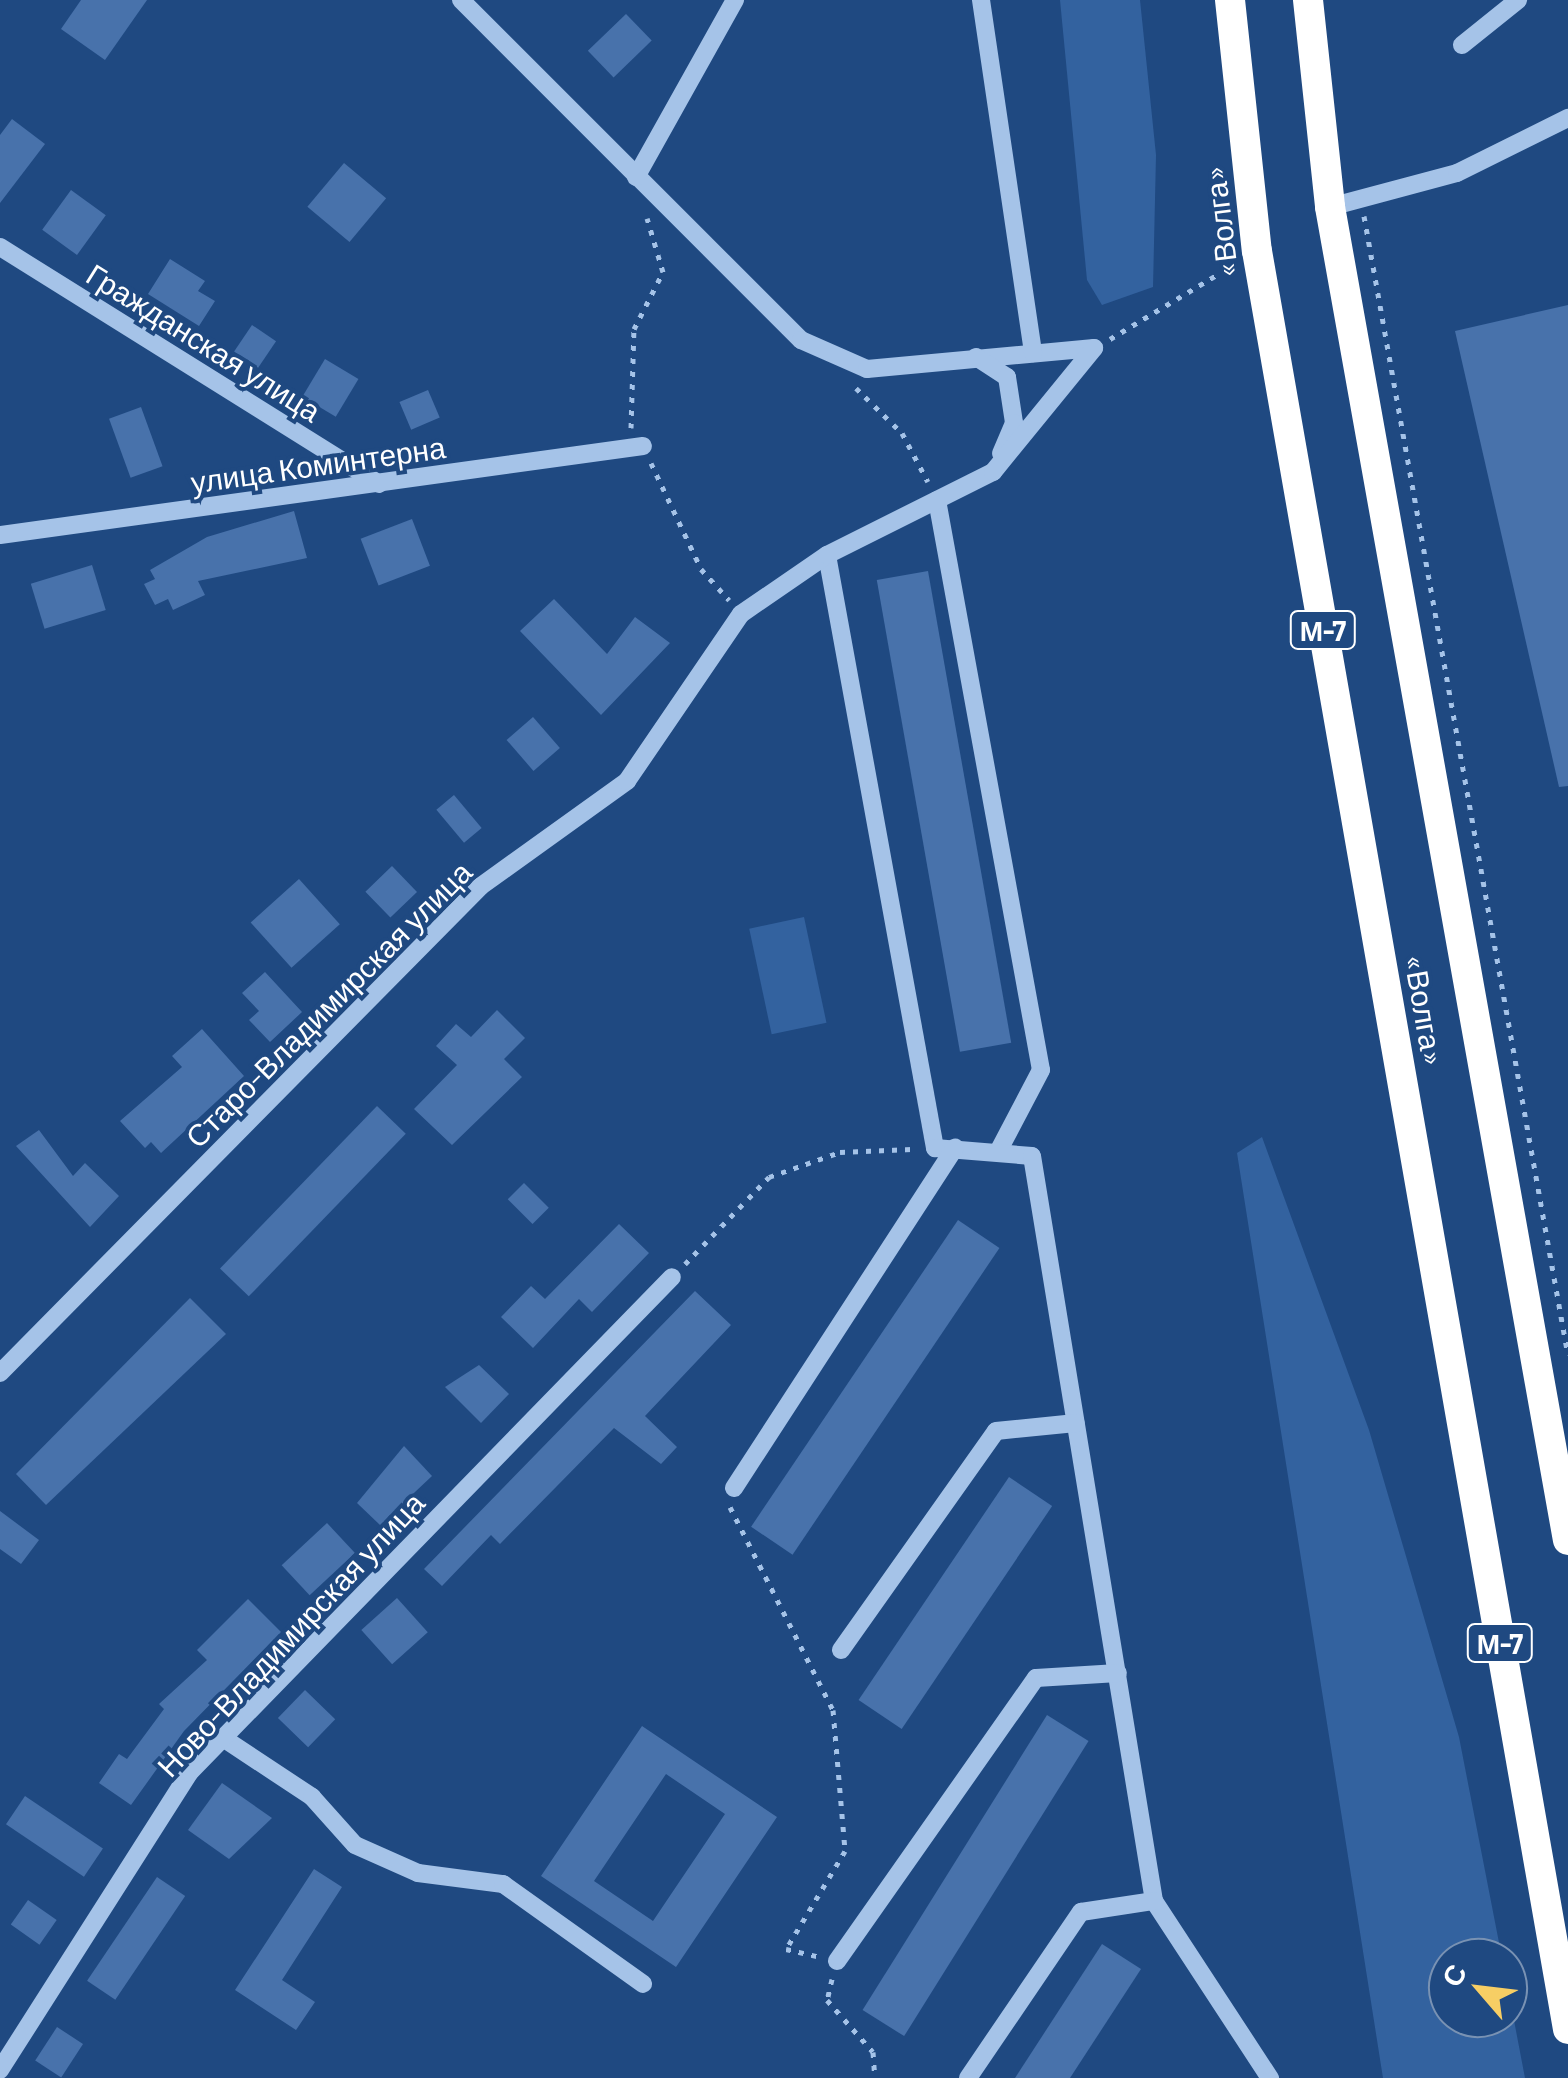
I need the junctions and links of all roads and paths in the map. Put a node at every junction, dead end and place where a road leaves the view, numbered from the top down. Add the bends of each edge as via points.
1 (461, 0) edge
2 (735, 0) edge
3 (981, 0) edge
4 (1230, 0) edge
5 (1308, 0) edge
6 (1518, 0) edge
7 (1462, 45) dead end
8 (1568, 118) edge
9 (636, 177) junction
10 (1361, 198) junction
11 (1330, 207) junction
12 (0, 248) edge
13 (1256, 251) junction
14 (1094, 348) junction
15 (1032, 353) junction
16 (976, 357) junction
17 (842, 376) dead end
18 (643, 446) junction
19 (993, 472) junction
20 (378, 484) junction
21 (937, 500) junction
22 (0, 535) edge
23 (826, 556) junction
24 (741, 614) junction
25 (945, 1148) junction
26 (1000, 1148) junction
27 (672, 1277) joint
28 (1568, 1355) edge
29 (0, 1373) edge
30 (1076, 1423) junction
31 (734, 1488) joint
32 (1568, 1540) edge
33 (841, 1650) dead end
34 (1118, 1674) junction
35 (223, 1738) junction
36 (1154, 1900) junction
37 (837, 1961) junction
38 (644, 1984) dead end
39 (1568, 2029) edge
40 (0, 2070) edge
41 (875, 2078) edge
42 (968, 2078) edge
43 (1270, 2078) edge

1 - 9 street
2 - 9 street
3 - 15 street
4 - 13 highway, «Волга» / М-7
5 - 11 highway, «Волга» / М-7
6 - 7 street
8 - 10 street via 1457,173
9 - 16 street via 801,340 867,369
9 - 18 path via 663,272 634,329 631,431
10 - 11 street
10 - 28 path
11 - 32 highway, «Волга» / М-7
12 - 20 street, Гражданская улица
13 - 14 path
13 - 39 highway, «Волга» / М-7
14 - 15 street
14 - 19 street, Старо-Владимирская улица
15 - 16 street
16 - 19 street via 1008,378 1014,423
17 - 21 path via 902,433
18 - 20 street, улица Коминтерна
18 - 24 path via 700,569
19 - 21 street, Старо-Владимирская улица
20 - 22 street, улица Коминтерна
21 - 23 street, Старо-Владимирская улица
21 - 26 street via 1041,1070
23 - 24 street, Старо-Владимирская улица
23 - 25 street
24 - 29 street, Старо-Владимирская улица via 627,781 481,886
25 - 26 street
25 - 27 path via 840,1152 769,1177
25 - 31 street
26 - 30 street via 1032,1156
27 - 35 street, Ново-Владимирская улица
30 - 33 street via 996,1431
30 - 34 street
31 - 37 path via 720,1486 833,1710 845,1851 786,1949
34 - 36 street
34 - 37 street via 1036,1678
35 - 38 street via 312,1797 355,1845 418,1874 503,1884
35 - 40 street, Ново-Владимирская улица via 189,1772
36 - 42 street via 1081,1912
36 - 43 street
37 - 41 path via 827,2000 873,2052

